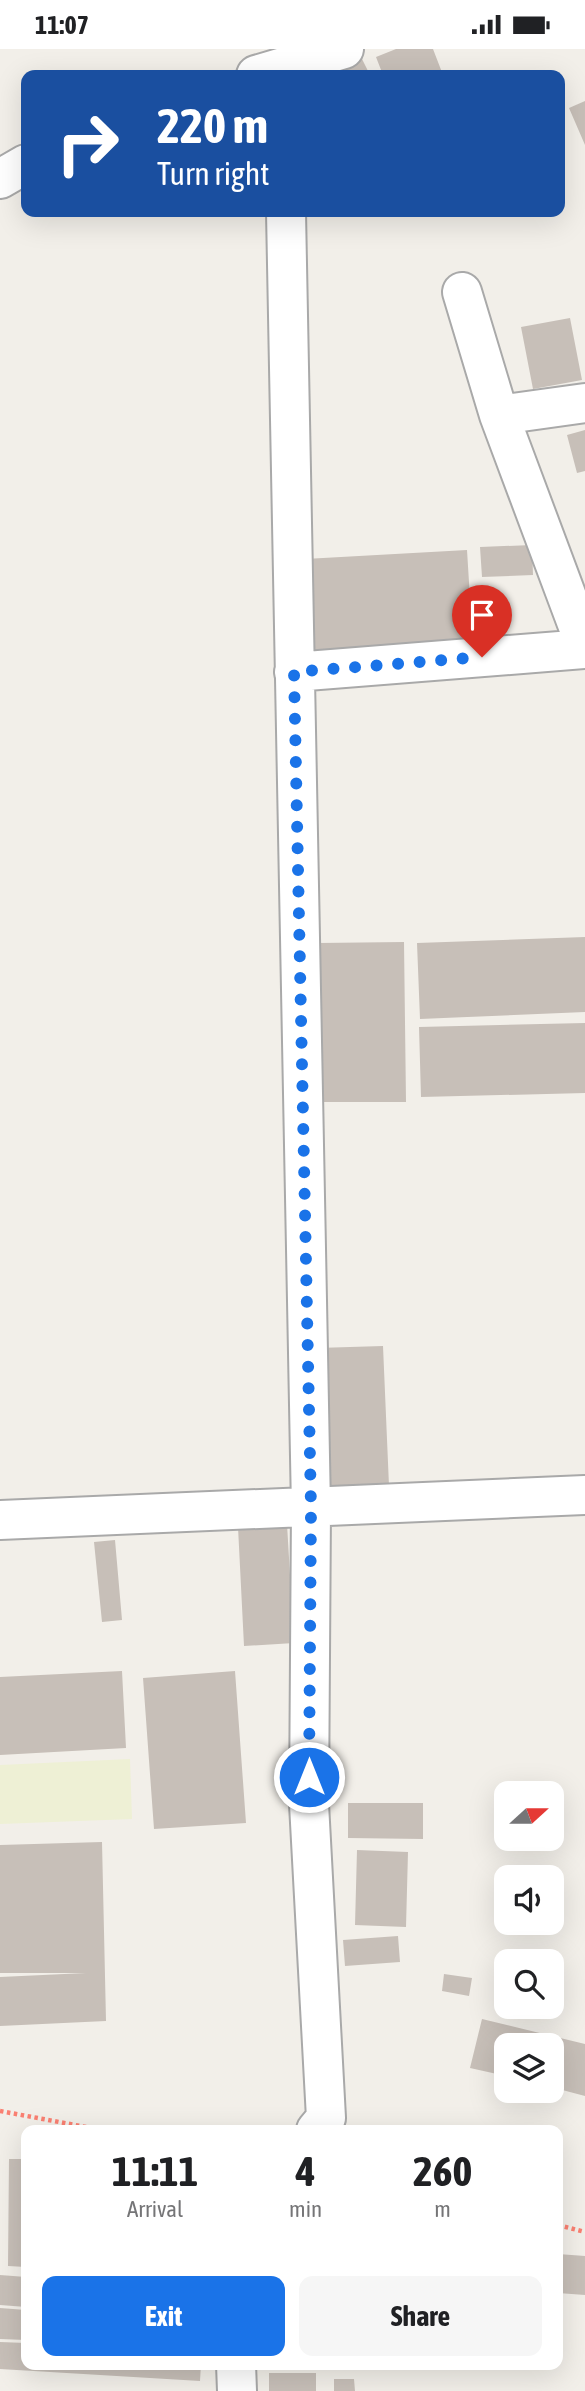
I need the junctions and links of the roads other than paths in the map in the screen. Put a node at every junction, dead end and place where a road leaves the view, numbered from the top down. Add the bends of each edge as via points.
1 (344, 49) edge
2 (282, 70) edge
3 (21, 167) edge
4 (0, 179) edge
5 (286, 217) edge
6 (462, 292) dead end
7 (585, 403) edge
8 (499, 415) junction
9 (585, 647) edge
10 (294, 672) junction
11 (585, 1495) edge
12 (311, 1508) junction
13 (0, 1520) edge
14 (320, 2125) edge
15 (236, 2370) edge
16 (237, 2391) edge

1 - 2 street
3 - 4 street
5 - 10 street
6 - 8 street
7 - 8 street
8 - 9 street
9 - 10 street
10 - 12 street
11 - 12 street
12 - 13 street
12 - 14 street via 309,1804 326,2118
15 - 16 street

